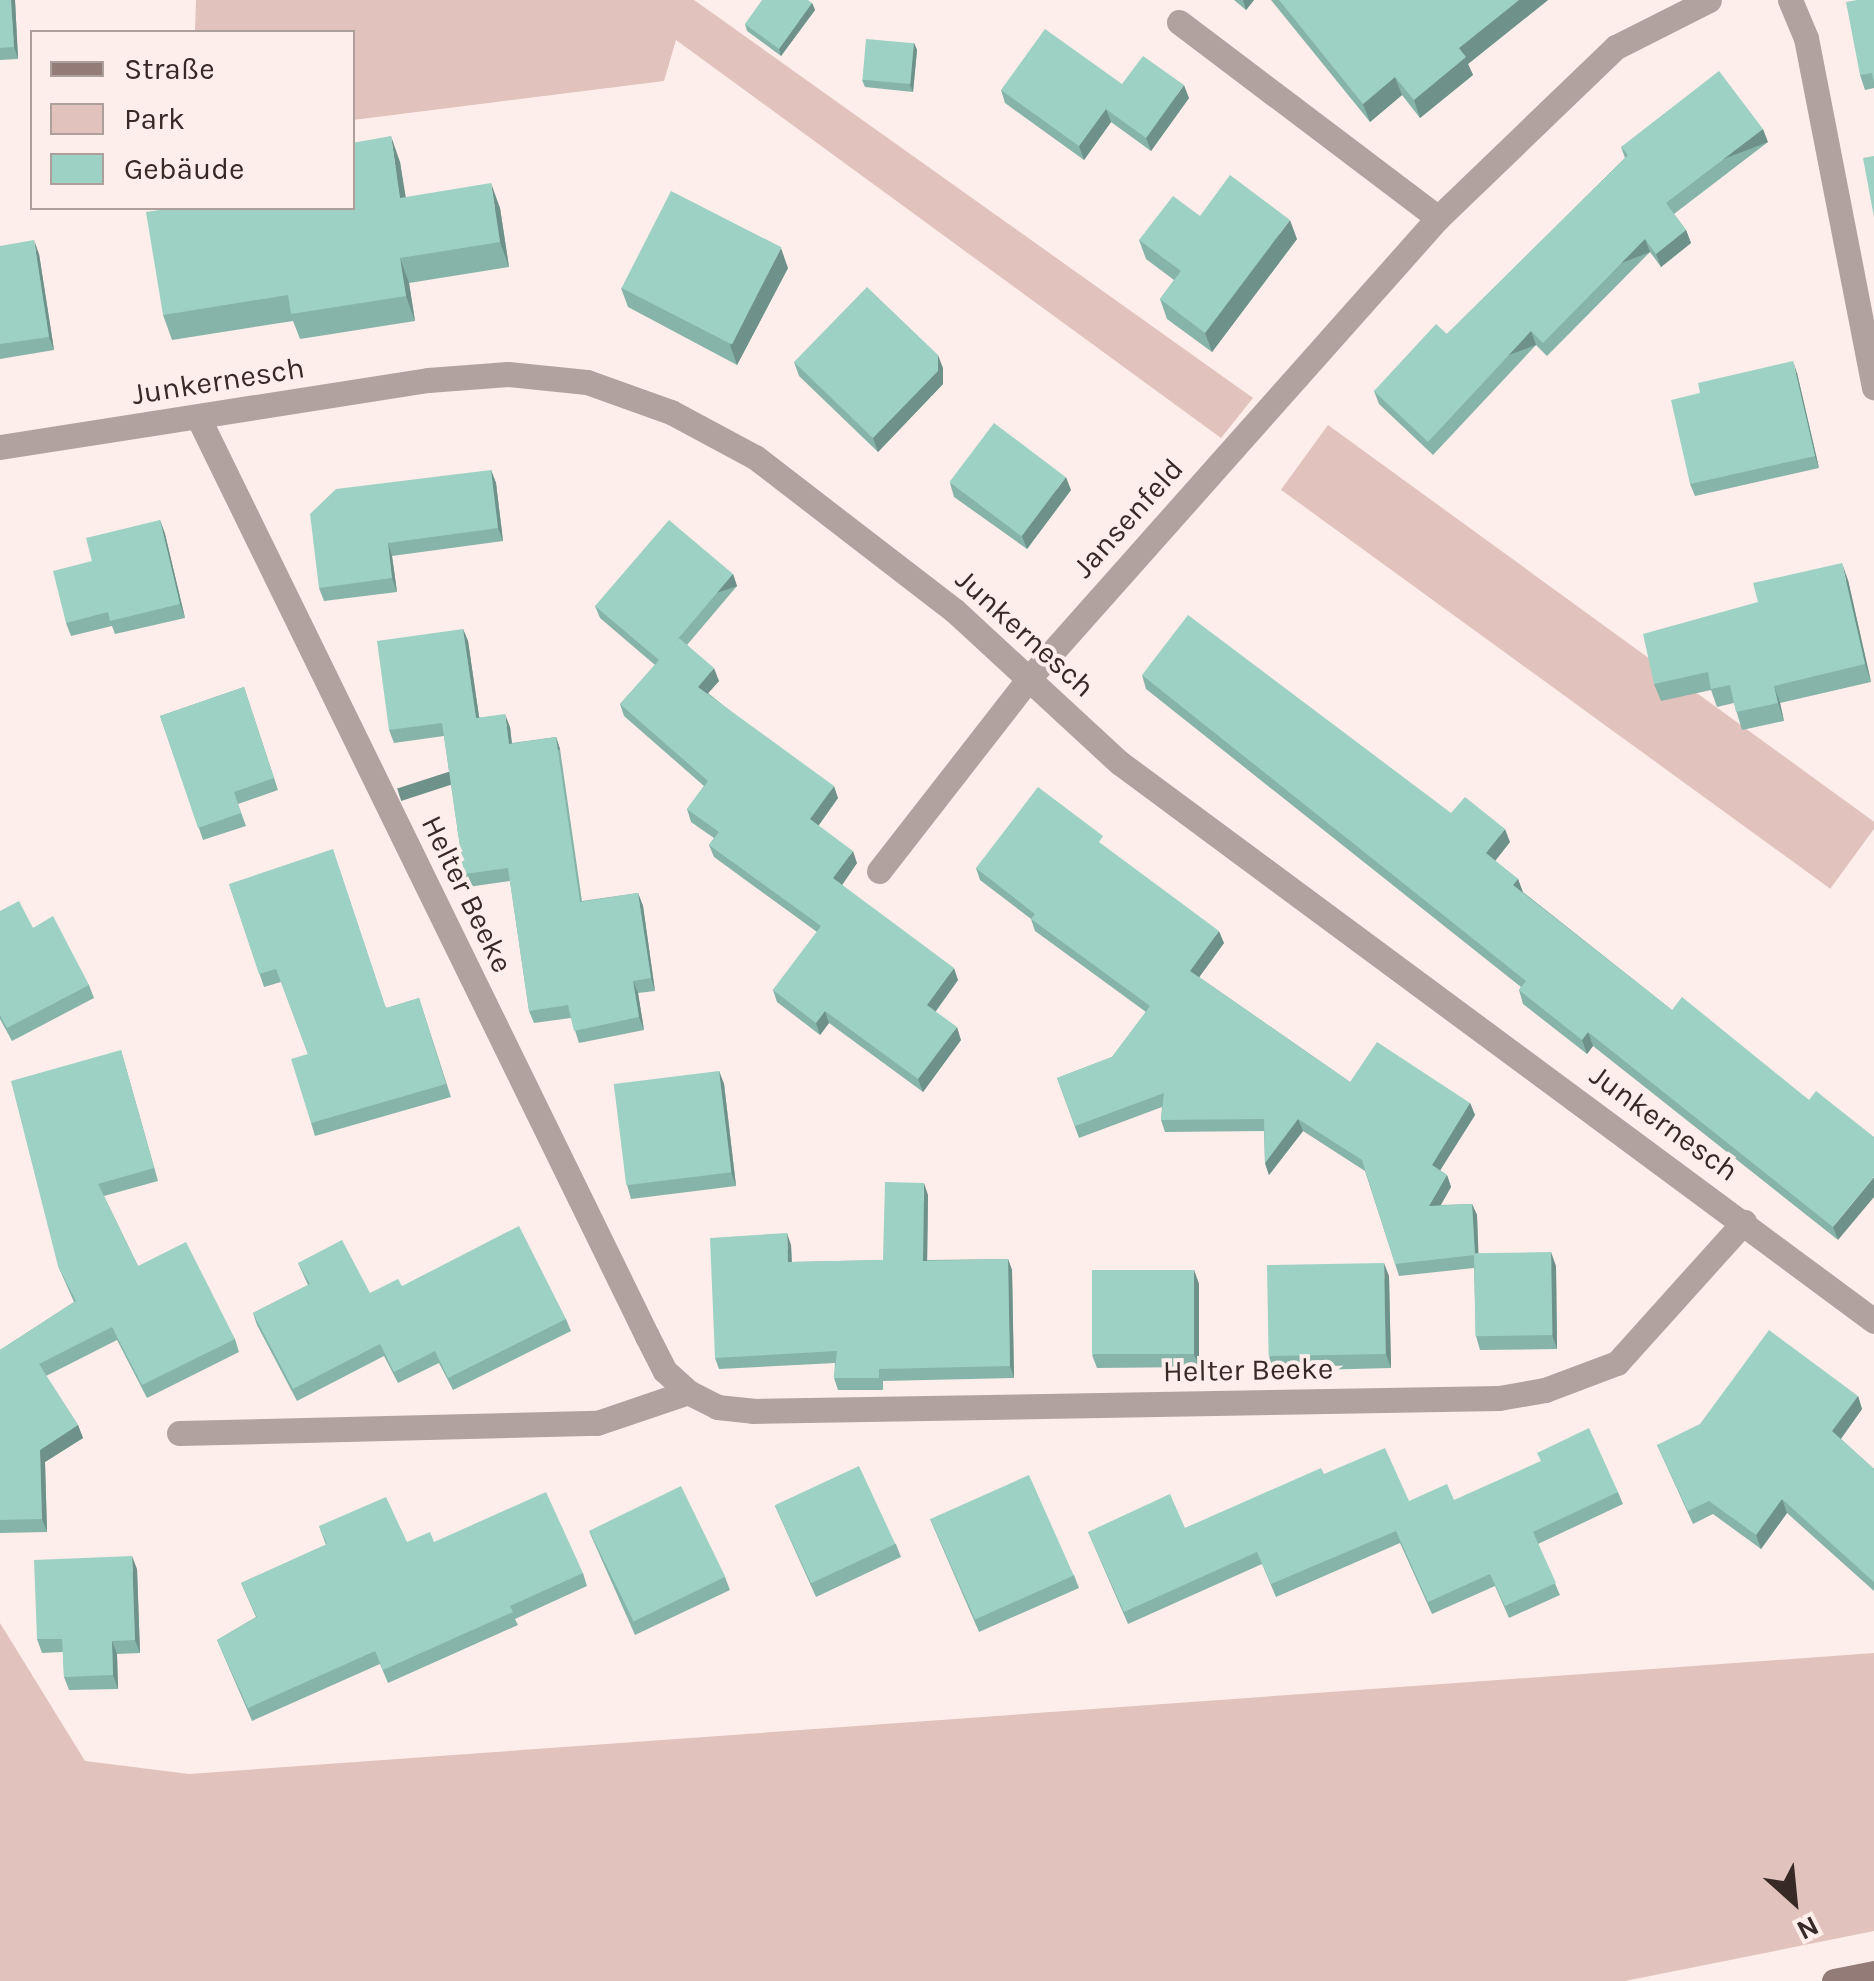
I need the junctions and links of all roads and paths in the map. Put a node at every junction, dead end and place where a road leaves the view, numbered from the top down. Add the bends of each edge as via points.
1 (1709, 0) edge
2 (1790, 0) edge
3 (1179, 22) dead end
4 (1438, 218) junction
5 (1874, 387) edge
6 (198, 417) junction
7 (0, 448) edge
8 (1030, 677) junction
9 (878, 870) dead end
10 (1744, 1222) junction
11 (1874, 1321) edge
12 (688, 1392) junction
13 (180, 1432) dead end
14 (1874, 1973) edge
15 (1834, 1981) edge

1 - 4 street, Jansenfeld via 1616,47
2 - 5 street via 1806,38
3 - 4 street
4 - 8 street, Jansenfeld
6 - 7 street, Junkernesch
6 - 8 street, Junkernesch via 428,380 508,374 588,382 671,412 755,457 956,611
6 - 12 street, Helter Beeke via 647,1336 665,1371
8 - 9 street, Jansenfeld
8 - 10 street, Junkernesch via 1120,764
10 - 11 street, Junkernesch
10 - 12 street, Helter Beeke via 1616,1364 1583,1380 1514,1395 754,1411 717,1407
12 - 13 street via 597,1423
14 - 15 street

